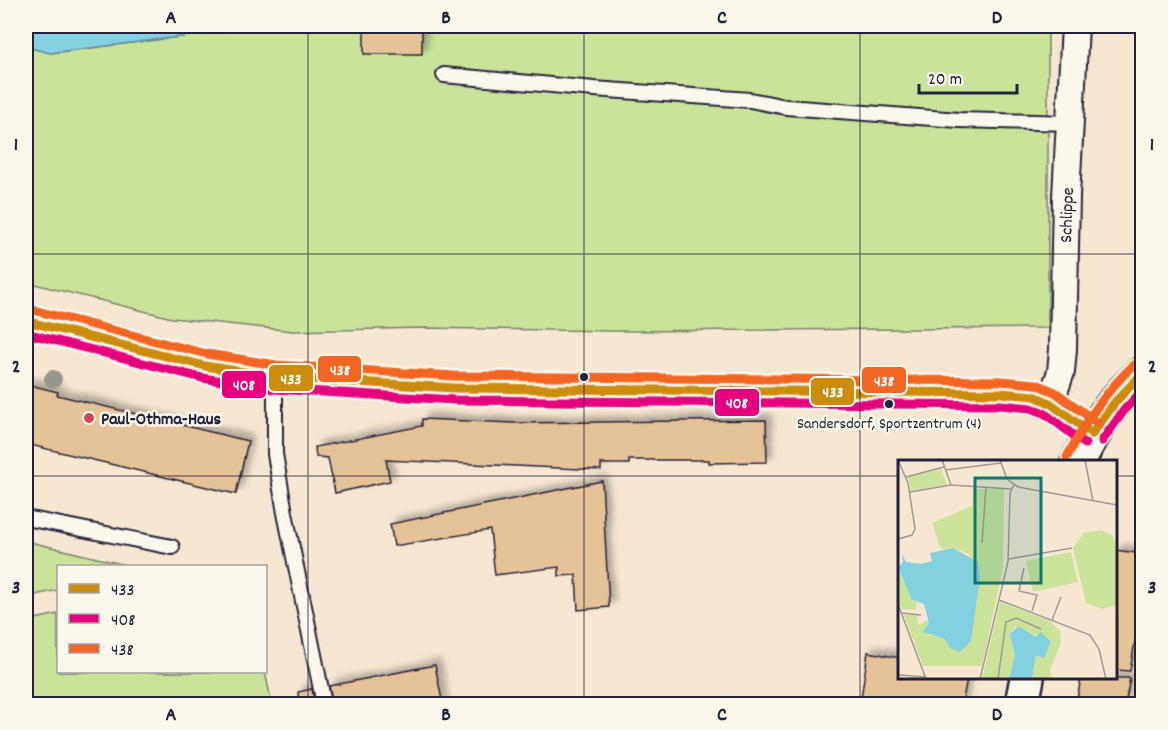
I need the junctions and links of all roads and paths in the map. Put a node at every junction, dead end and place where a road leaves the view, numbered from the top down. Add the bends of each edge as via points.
1 (1075, 26) edge
2 (444, 75) dead end
3 (1070, 123) junction
4 (26, 321) edge
5 (1143, 374) edge
6 (275, 377) junction
7 (1050, 403) junction
8 (1085, 448) edge
9 (26, 518) edge
10 (172, 547) dead end
11 (1027, 679) edge
12 (324, 705) edge
13 (1022, 705) edge

1 - 3 street, Schlippe
2 - 3 lane via 750,100 832,111
3 - 7 street, Schlippe via 1063,349 1061,372
4 - 6 street via 205,366
5 - 8 street via 1116,401
6 - 7 street via 454,388 1001,393 1034,396
6 - 12 lane via 275,454
7 - 8 street
9 - 10 lane
11 - 13 street

